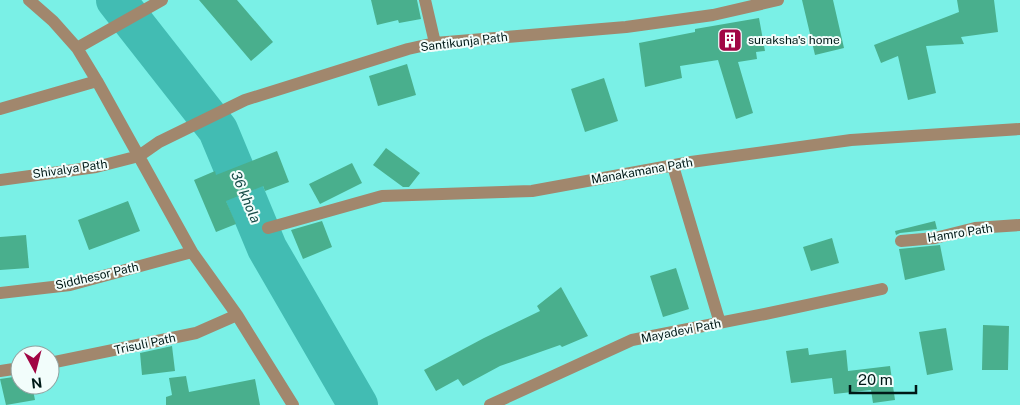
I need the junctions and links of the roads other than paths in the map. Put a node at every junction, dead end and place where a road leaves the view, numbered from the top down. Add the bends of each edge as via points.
1 (30, 0) edge
2 (162, 0) edge
3 (425, 0) edge
4 (778, 0) edge
5 (435, 43) junction
6 (76, 48) junction
7 (97, 81) junction
8 (0, 109) edge
9 (1020, 129) edge
10 (139, 156) junction
11 (674, 166) junction
12 (0, 180) edge
13 (1020, 225) edge
14 (268, 228) dead end
15 (901, 241) dead end
16 (192, 252) junction
17 (882, 289) dead end
18 (0, 293) edge
19 (237, 315) junction
20 (720, 323) junction
21 (60, 361) edge
22 (293, 405) edge
23 (490, 405) edge

1 - 6 street
2 - 6 street
3 - 5 street
4 - 5 street, Santikunja Path via 713,15 626,27
5 - 10 street, Santikunja Path via 245,100 159,142
6 - 7 street
7 - 8 street
7 - 10 street
9 - 11 street, Manakamana Path via 851,140
10 - 12 street, Shivalya Path via 96,166
10 - 16 street
11 - 14 street, Manakamana Path via 532,191 382,196
11 - 20 street
13 - 15 street, Hamro Path via 975,228 936,238
16 - 18 street, Siddhesor Path via 70,285
16 - 19 street
17 - 20 street, Mayadevi Path
19 - 21 street, Trisuli Path via 196,333
19 - 22 street
20 - 23 street, Mayadevi Path via 632,340

